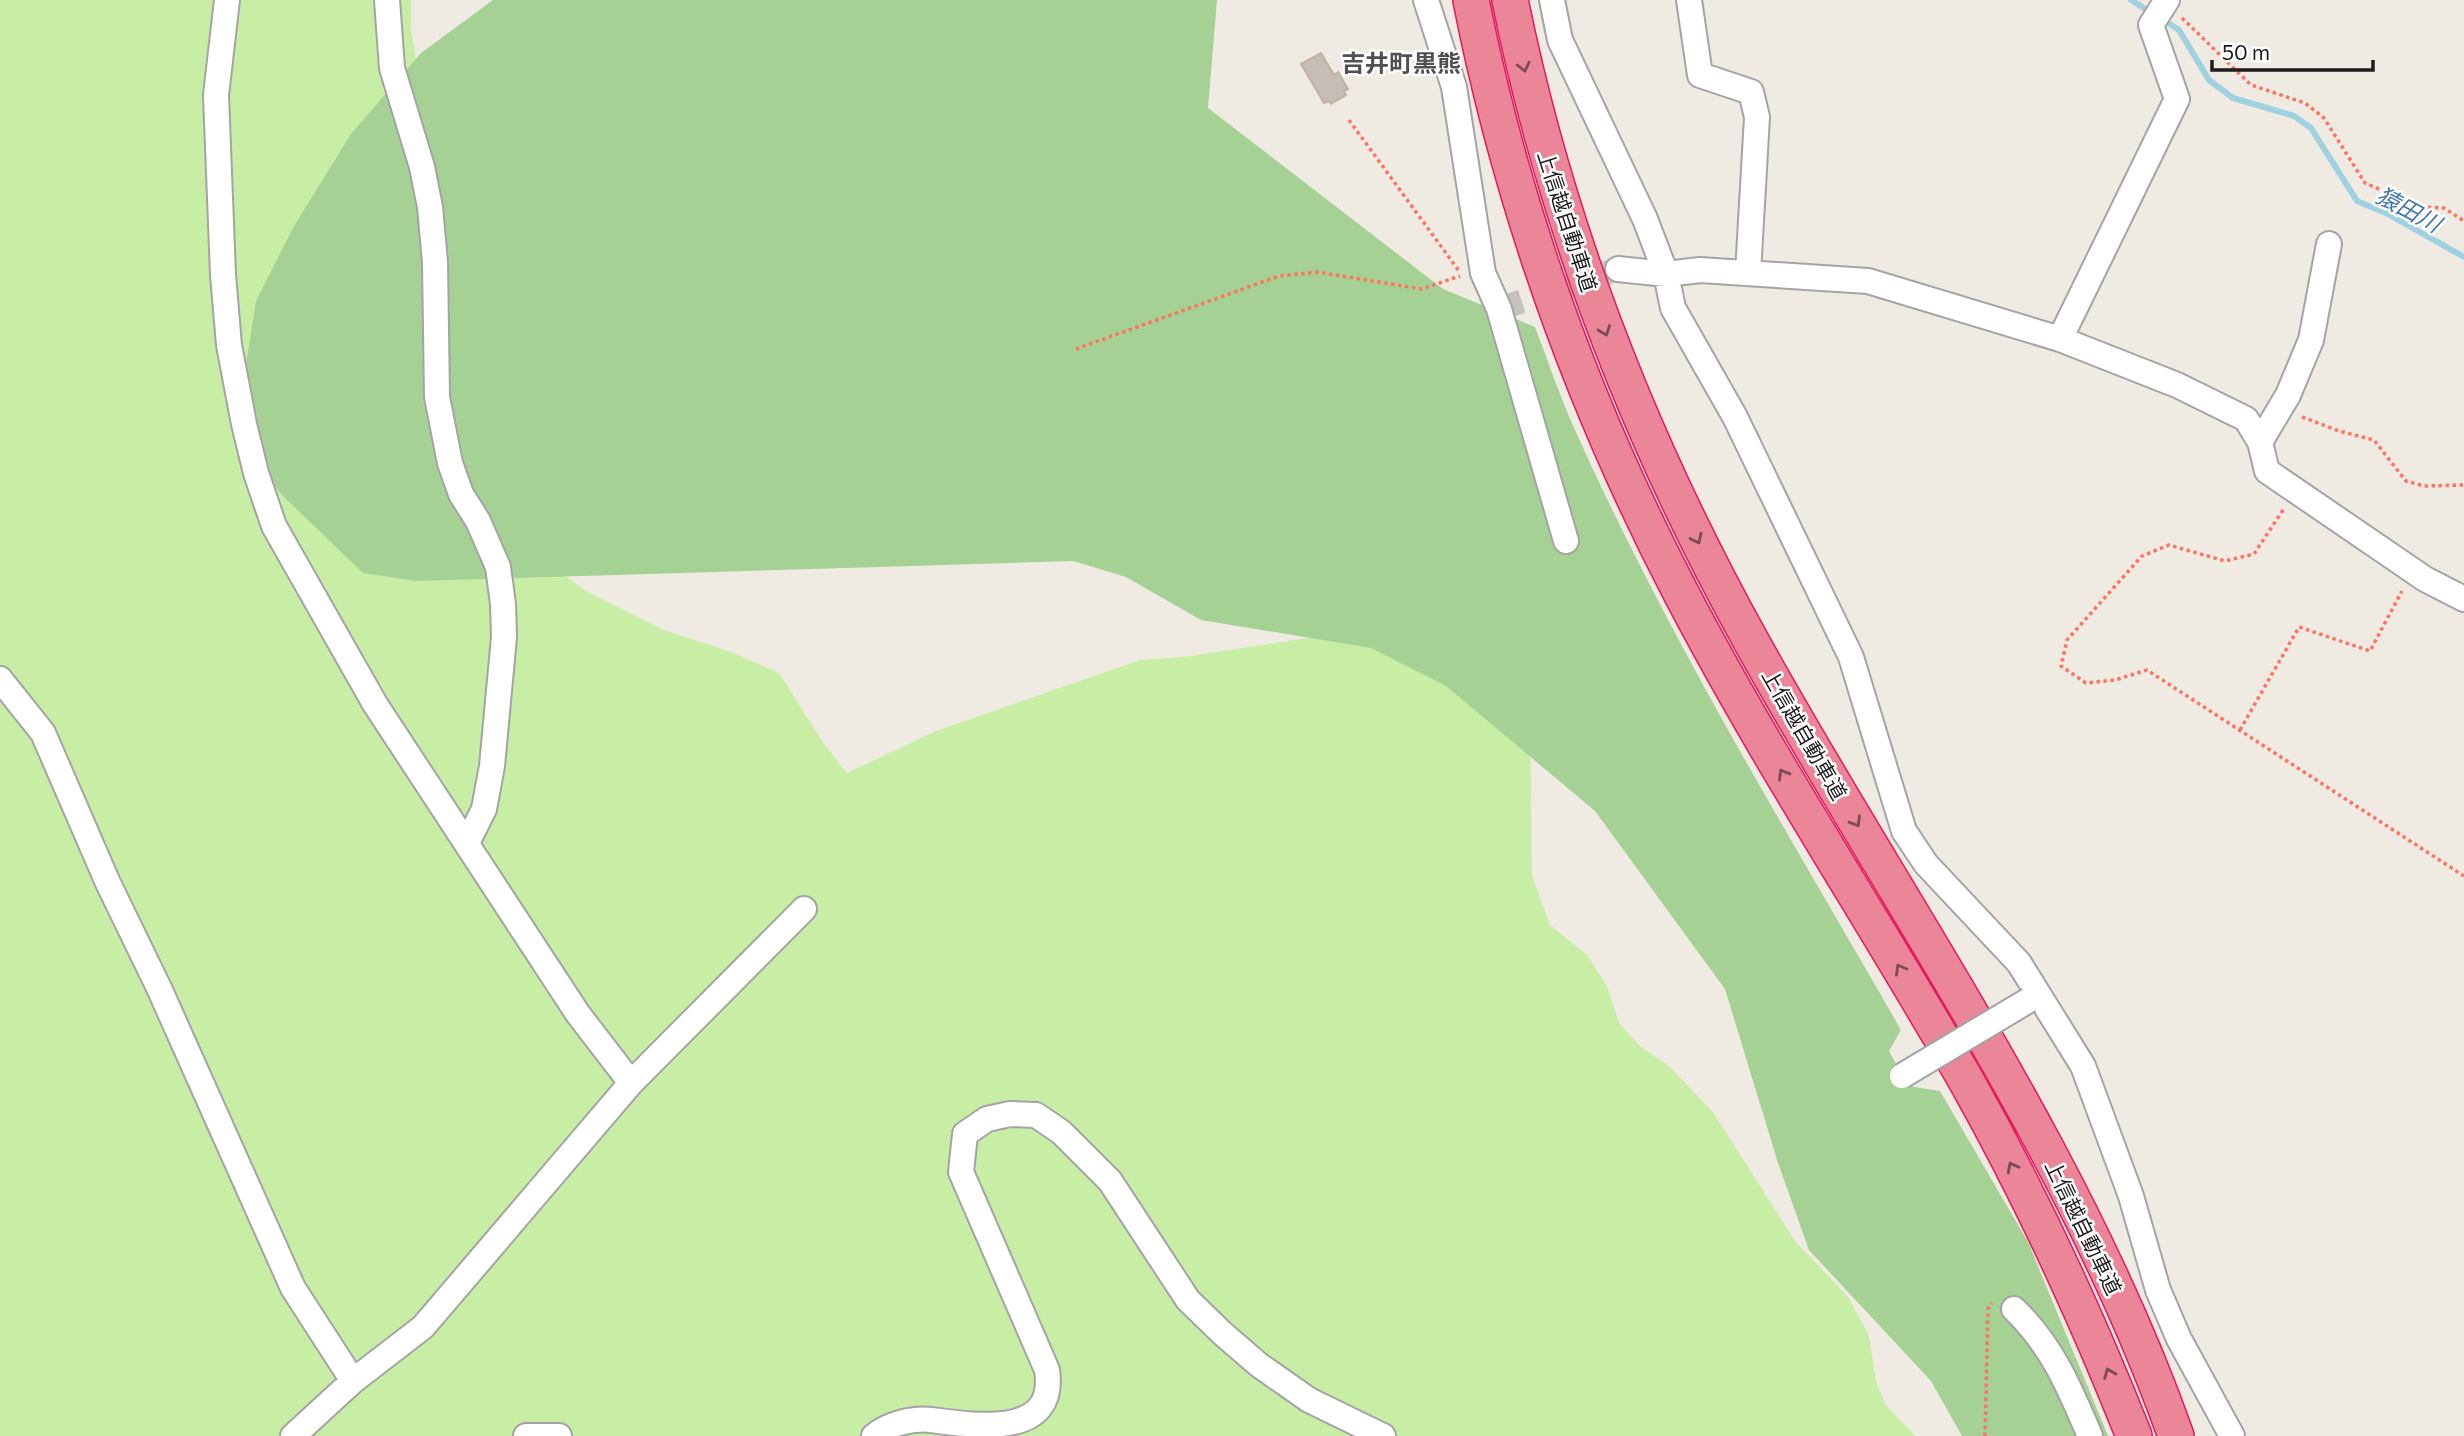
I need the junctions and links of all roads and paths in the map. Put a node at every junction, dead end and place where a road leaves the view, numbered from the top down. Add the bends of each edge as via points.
1 (227, 0) edge
2 (387, 0) edge
3 (1426, 0) edge
4 (1471, 0) edge
5 (1510, 0) edge
6 (1552, 0) edge
7 (1689, 0) edge
8 (2166, 0) edge
9 (1349, 120) dead end
10 (2464, 221) edge
11 (2329, 244) dead end
12 (1619, 269) tunnel mouth
13 (1748, 273) junction
14 (1666, 274) junction
15 (2060, 339) junction
16 (1076, 349) dead end
17 (2280, 408) junction
18 (2260, 442) junction
19 (2464, 485) edge
20 (2296, 491) junction
21 (1566, 541) dead end
22 (2413, 571) junction
23 (2464, 599) edge
24 (0, 679) edge
25 (2240, 730) junction
26 (468, 841) junction
27 (2464, 876) edge
28 (804, 909) dead end
29 (2035, 997) junction
30 (1902, 1076) dead end
31 (631, 1083) junction
32 (2014, 1309) joint
33 (353, 1381) junction
34 (293, 1436) edge
35 (526, 1436) edge
36 (559, 1436) edge
37 (874, 1436) edge
38 (1383, 1436) edge
39 (1986, 1436) edge
40 (2090, 1436) edge
41 (2134, 1436) edge
42 (2176, 1436) edge
43 (2232, 1436) edge

1 - 26 street via 216,95 223,275 229,345 256,473 274,526 299,572 376,704
2 - 26 street via 392,68 430,207 437,397 450,463 498,567 503,604 492,766 484,809
3 - 21 street via 1454,87 1483,273 1499,309
41 -> 4 highway, 上信越自動車道 via 2101,1352 2018,1177 1725,674 1636,503 1590,396 1532,238 1507,157
5 -> 42 highway, 上信越自動車道 via 1544,149 1573,240 1633,401 1671,486 1750,639 2050,1157 2132,1327
6 - 14 street via 1560,40 1645,219
7 - 13 street via 1700,75 1751,92 1757,117
8 - 10 path via 2251,85 2305,103 2324,118 2365,183 2421,207 2444,208
8 - 15 street via 2151,25 2176,99
9 - 16 path via 1462,275 1422,289 1317,272 1279,276
11 - 17 street via 2311,340
12 - 14 street
13 - 14 street via 1700,270
13 - 15 street via 1868,281
14 - 29 street via 1673,308 1735,417 1851,657 1904,831 1926,864 2011,954
15 - 18 street via 2246,419
17 - 18 street
17 - 19 path via 2339,432 2374,440 2406,481 2424,486
18 - 20 street via 2267,471
20 - 22 street
20 - 25 path via 2254,554 2225,561 2169,545 2142,556 2067,640 2061,666 2086,683 2147,670
22 - 23 street
22 - 25 path via 2370,651 2299,627
24 - 33 street via 43,733 293,1288
25 - 27 path
26 - 31 street via 578,1014
28 - 31 street
29 - 30 street, bridge
29 - 43 street via 2083,1066 2158,1290
31 - 33 street via 423,1327
32 - 39 path via 2004,1300 1994,1299 1988,1309
32 - 40 street via 2032,1326 2062,1370
33 - 34 street
35 - 36 street
37 - 38 street via 900,1423 929,1420 971,1430 1024,1430 1046,1407 1050,1393 1047,1370 961,1172 965,1134 987,1119 1010,1114 1035,1115 1069,1140 1110,1181 1188,1300 1259,1365 1309,1400

